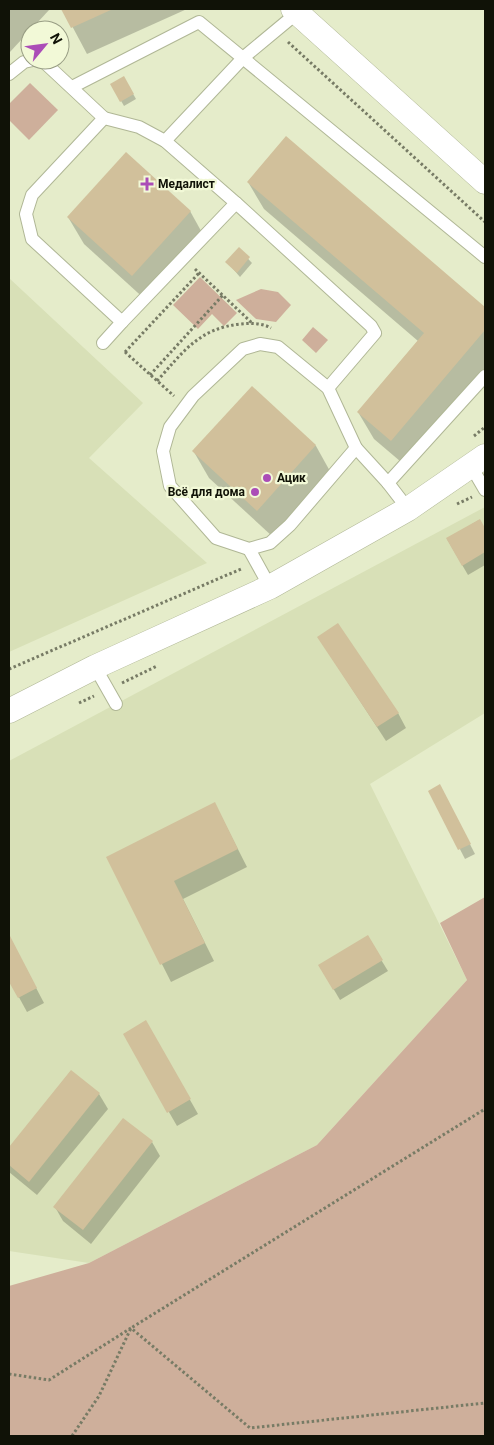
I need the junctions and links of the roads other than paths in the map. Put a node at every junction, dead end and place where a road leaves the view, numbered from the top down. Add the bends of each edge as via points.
1 (295, 11) edge
2 (244, 56) junction
3 (20, 65) edge
4 (53, 70) edge
5 (9, 74) edge
6 (72, 87) junction
7 (104, 118) junction
8 (165, 141) junction
9 (485, 182) edge
10 (236, 203) junction
11 (485, 257) edge
12 (122, 322) junction
13 (106, 340) road end
14 (485, 376) edge
15 (328, 388) junction
16 (356, 448) junction
17 (478, 461) edge
18 (388, 483) junction
19 (485, 490) edge
20 (408, 509) junction
21 (249, 549) junction
22 (270, 587) junction
23 (95, 667) junction
24 (116, 704) dead end
25 (9, 711) edge

1 - 2 lane
1 - 9 street
2 - 6 lane via 199,22
2 - 8 lane
2 - 11 lane
3 - 5 lane
4 - 6 lane
6 - 7 lane
7 - 8 lane via 139,127
7 - 12 lane via 32,195 26,214 32,239
8 - 10 lane
10 - 12 lane
10 - 15 lane via 375,333
12 - 13 lane
14 - 18 lane
15 - 16 lane
15 - 21 lane via 278,347 260,344 242,349 193,396 170,427 163,451 170,486 216,538
16 - 18 lane
16 - 21 lane via 290,525 270,543
17 - 19 lane
17 - 20 street
18 - 20 lane
20 - 22 street
21 - 22 lane
22 - 23 street
23 - 24 lane
23 - 25 street

